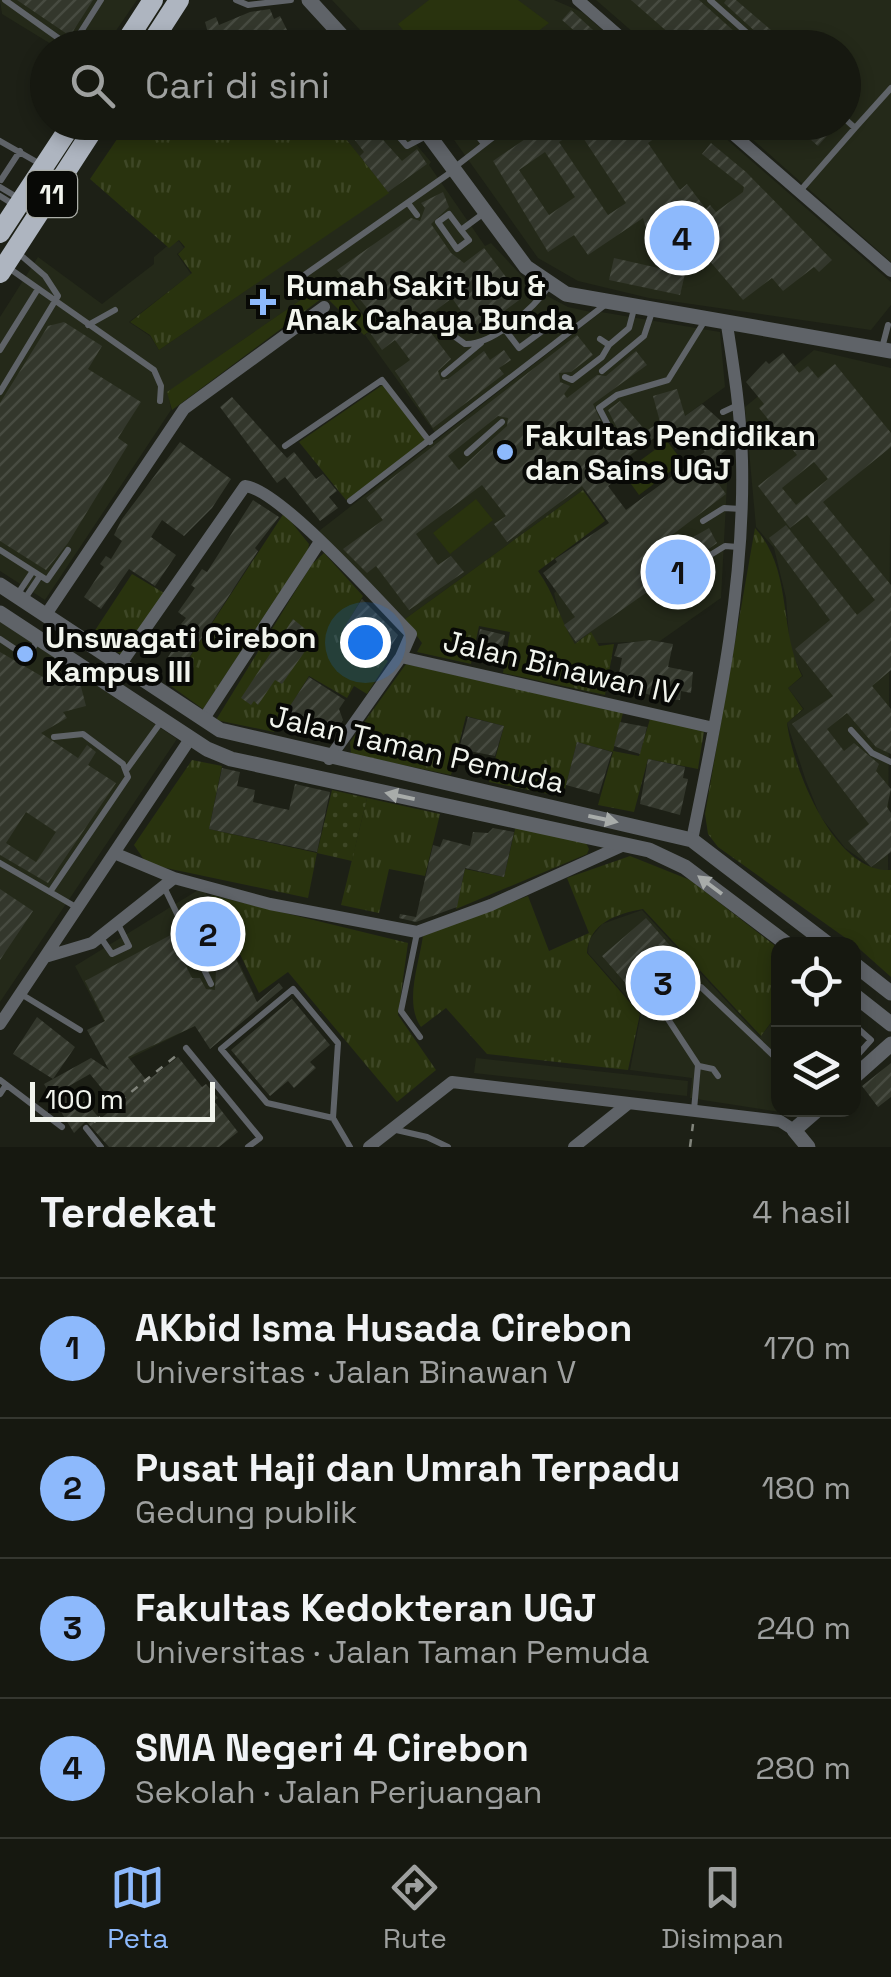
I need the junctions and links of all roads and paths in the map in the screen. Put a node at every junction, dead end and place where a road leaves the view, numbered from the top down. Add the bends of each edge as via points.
1 (6, 0) edge
2 (101, 0) edge
3 (154, 0) edge
4 (178, 0) edge
5 (236, 0) edge
6 (291, 0) edge
7 (309, 0) edge
8 (578, 0) edge
9 (710, 0) edge
10 (47, 30) edge
11 (87, 30) edge
12 (134, 30) edge
13 (159, 30) edge
14 (336, 30) edge
15 (612, 30) edge
16 (744, 30) edge
17 (891, 88) edge
18 (861, 121) edge
19 (61, 140) edge
20 (86, 140) edge
21 (433, 140) edge
22 (481, 140) edge
23 (489, 140) edge
24 (740, 140) edge
25 (844, 140) edge
26 (0, 142) edge
27 (484, 144) junction
28 (20, 151) junction
29 (44, 166) junction
30 (454, 168) junction
31 (0, 182) edge
32 (799, 192) junction
33 (408, 204) junction
34 (8, 212) edge
35 (485, 212) junction
36 (417, 214) dead end
37 (461, 230) junction
38 (7, 263) edge
39 (891, 272) edge
40 (293, 283) dead end
41 (550, 284) junction
42 (38, 289) junction
43 (56, 302) junction
44 (606, 304) junction
45 (324, 307) dead end
46 (634, 309) junction
47 (116, 310) dead end
48 (652, 312) junction
49 (705, 321) junction
50 (88, 325) junction
51 (726, 325) junction
52 (888, 325) dead end
53 (503, 327) junction
54 (545, 329) dead end
55 (447, 331) dead end
56 (600, 340) dead end
57 (482, 342) junction
58 (608, 345) junction
59 (0, 350) edge
60 (886, 350) edge
61 (602, 371) dead end
62 (444, 374) dead end
63 (565, 377) dead end
64 (0, 392) edge
65 (160, 402) dead end
66 (739, 405) junction
67 (723, 412) dead end
68 (502, 422) dead end
69 (611, 431) dead end
70 (430, 442) junction
71 (285, 446) dead end
72 (467, 453) dead end
73 (350, 502) dead end
74 (742, 509) junction
75 (703, 521) dead end
76 (319, 543) junction
77 (739, 547) junction
78 (0, 550) edge
79 (68, 550) dead end
80 (700, 562) dead end
81 (36, 573) junction
82 (0, 585) edge
83 (20, 599) junction
84 (0, 613) edge
85 (48, 618) junction
86 (0, 639) edge
87 (39, 639) junction
88 (401, 657) junction
89 (120, 665) junction
90 (174, 701) junction
91 (162, 720) junction
92 (203, 720) junction
93 (714, 728) junction
94 (851, 730) dead end
95 (54, 736) dead end
96 (190, 739) junction
97 (329, 758) junction
98 (891, 762) edge
99 (126, 770) junction
100 (692, 840) junction
101 (626, 844) junction
102 (114, 853) junction
103 (0, 863) edge
104 (170, 884) junction
105 (50, 892) junction
106 (78, 908) junction
107 (118, 924) junction
108 (418, 932) junction
109 (101, 936) junction
110 (778, 937) edge
111 (819, 937) edge
112 (45, 956) junction
113 (861, 969) edge
114 (211, 984) dead end
115 (694, 988) dead end
116 (891, 993) edge
117 (20, 994) junction
118 (861, 1001) edge
119 (664, 1013) dead end
120 (0, 1024) edge
121 (891, 1024) edge
122 (80, 1030) dead end
123 (861, 1031) edge
124 (420, 1037) dead end
125 (891, 1044) edge
126 (186, 1048) joint
127 (861, 1051) edge
128 (771, 1053) edge
129 (698, 1065) junction
130 (861, 1071) edge
131 (718, 1076) dead end
132 (3, 1082) edge
133 (0, 1094) edge
134 (629, 1103) junction
135 (694, 1111) junction
136 (809, 1117) edge
137 (332, 1118) junction
138 (62, 1127) dead end
139 (86, 1128) joint
140 (392, 1130) junction
141 (794, 1130) junction
142 (102, 1147) edge
143 (248, 1147) edge
144 (350, 1147) edge
145 (369, 1147) edge
146 (448, 1147) edge
147 (574, 1147) edge
148 (690, 1147) edge
149 (808, 1147) edge

1 - 10 lane
2 - 11 lane
3 - 12 highway
4 - 13 highway
5 - 6 lane
7 - 14 street
8 - 15 street
9 - 16 lane
17 - 18 lane
19 - 29 highway, 11
20 - 38 highway, 11
21 - 30 street
22 - 27 lane
23 - 27 lane
24 - 32 street
25 - 32 lane
26 - 28 lane
27 - 30 lane
28 - 29 lane
28 - 31 lane
29 - 34 highway, 11
30 - 33 lane
30 - 35 street
31 - 34 lane
32 - 39 street
33 - 36 lane
33 - 40 lane
35 - 37 lane
35 - 41 street via 526,267
37 - 37 lane via 468,240 457,249 435,221 449,214
38 - 42 lane
38 - 43 lane via 55,286
41 - 44 street
41 - 53 lane
42 - 43 lane
42 - 59 lane
43 - 50 lane
43 - 64 lane
44 - 46 street
44 - 70 lane
45 - 85 street via 184,410
46 - 48 street
46 - 58 lane via 629,328
47 - 50 lane
48 - 49 street
48 - 61 lane via 644,336
49 - 51 street
49 - 69 lane via 668,380 617,395 599,408
50 - 65 lane via 154,370
51 - 60 street
51 - 66 street
52 - 60 lane
53 - 54 lane via 519,348
53 - 57 lane
55 - 57 lane via 465,344
56 - 58 lane
57 - 62 lane
58 - 63 lane via 572,380
66 - 67 lane
66 - 74 street
68 - 72 lane
70 - 71 lane via 382,380
70 - 73 lane
74 - 75 lane via 724,508
74 - 77 street
76 - 88 street via 411,634
76 - 89 street via 270,496 241,489
76 - 92 street
77 - 80 lane via 725,546
77 - 93 street
78 - 81 lane
79 - 81 lane via 49,580
81 - 83 lane
82 - 83 street, Jalan Taman Pemuda
83 - 85 street, Jalan Taman Pemuda
84 - 87 street, Jalan Taman Pemuda
85 - 87 street
85 - 89 street, Jalan Taman Pemuda
86 - 87 lane via 27,657
87 - 91 street, Jalan Taman Pemuda
88 - 93 street, Jalan Binawan IV
88 - 97 street, Jalan Binawan IV
89 - 90 street, Jalan Taman Pemuda
90 - 91 street
90 - 92 street, Jalan Taman Pemuda
91 - 96 street, Jalan Taman Pemuda
91 - 99 lane
92 - 96 street
92 - 97 street, Jalan Taman Pemuda via 248,740
93 - 100 street
94 - 98 lane
95 - 99 lane via 84,734
101 -> 96 street, Jalan Taman Pemuda via 231,759
96 - 102 street
97 -> 100 street, Jalan Taman Pemuda
99 - 105 lane via 128,779
100 - 111 street, Jalan Taman Pemuda
101 - 108 street
110 -> 101 street, Jalan Taman Pemuda via 685,868
102 - 104 street
102 - 106 street
103 - 105 lane
104 - 107 street
104 - 108 street
104 - 114 lane
105 - 106 lane
106 - 112 street
107 - 109 street
107 - 109 lane via 129,946 112,954
108 - 124 lane via 402,1011
109 - 112 street via 74,951
112 - 117 street
113 - 116 street
115 - 128 lane via 701,987
117 - 120 street
117 - 122 lane
118 - 121 street
119 - 129 lane
123 - 127 lane via 871,1040
125 - 130 street
126 - 139 path
126 - 143 lane via 260,1138
129 - 131 lane
129 - 135 lane
132 - 133 lane
132 - 138 lane
134 - 135 street
134 - 140 street via 452,1082
134 - 147 street
135 - 141 street via 780,1121
135 - 148 path
136 - 141 street
137 - 137 lane via 266,1104 221,1050 293,989 338,1043
137 - 144 lane
139 - 142 lane
140 - 145 street
140 - 146 lane
141 - 149 street

